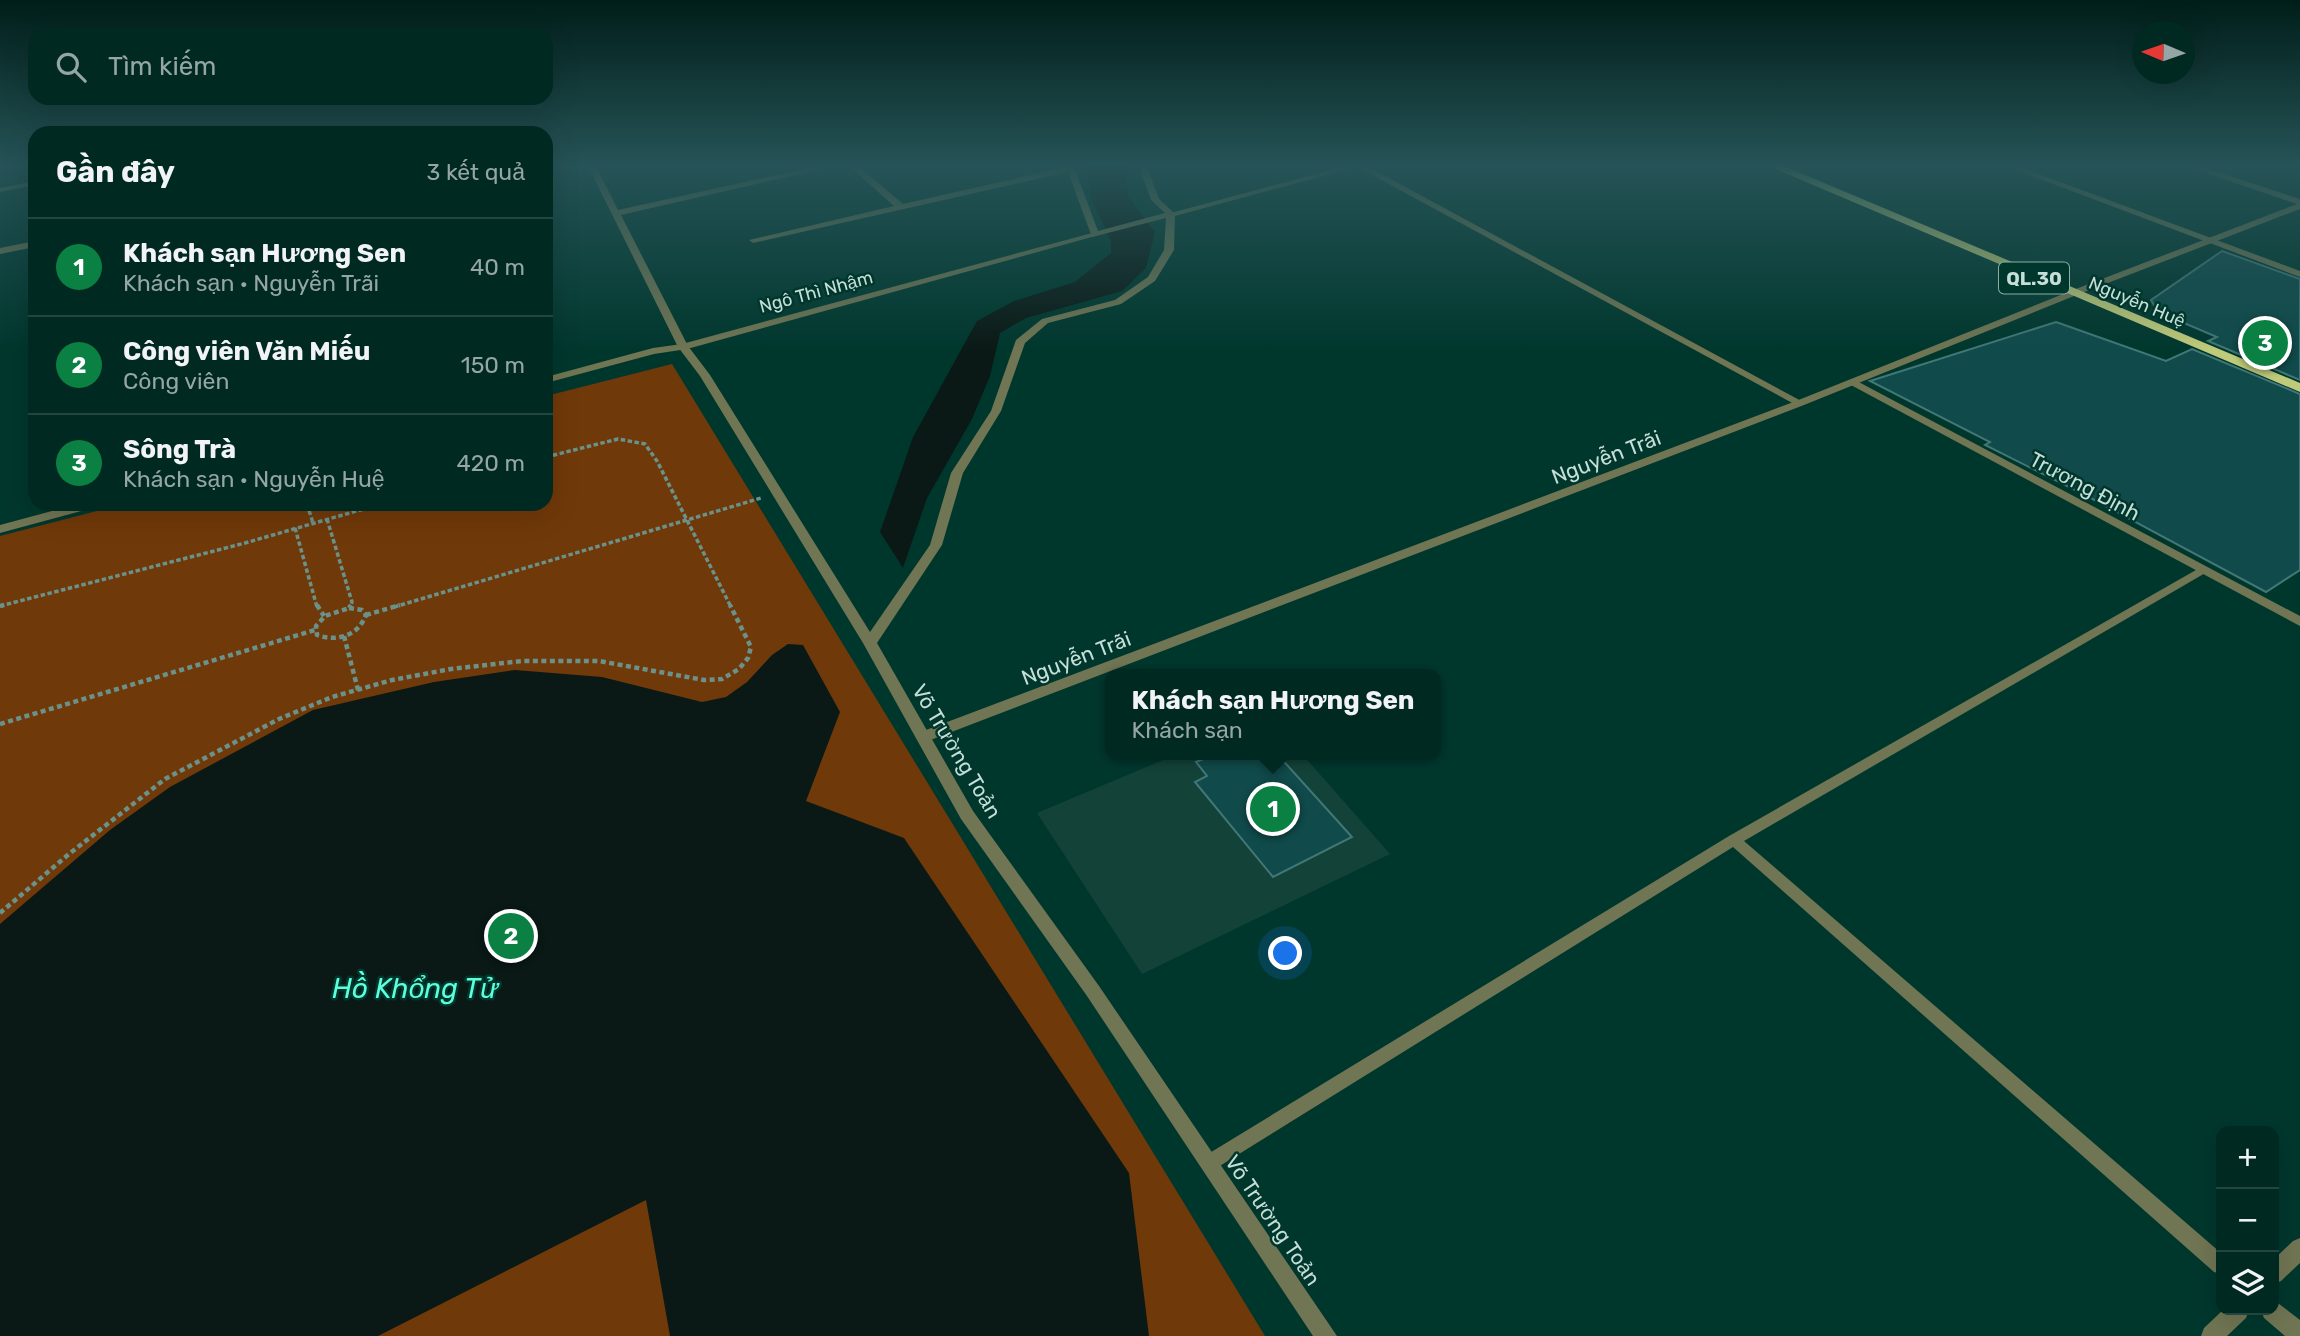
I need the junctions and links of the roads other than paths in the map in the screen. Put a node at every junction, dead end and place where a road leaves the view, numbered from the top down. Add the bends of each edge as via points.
1 (623, 226) edge
2 (814, 226) edge
3 (1092, 226) edge
4 (1126, 226) edge
5 (1170, 226) edge
6 (1472, 226) edge
7 (1914, 226) edge
8 (2170, 226) edge
9 (2248, 226) edge
10 (1095, 235) junction
11 (753, 240) dead end
12 (2212, 242) junction
13 (28, 245) edge
14 (0, 251) edge
15 (2300, 274) edge
16 (2071, 294) junction
17 (683, 347) junction
18 (553, 378) edge
19 (1853, 382) junction
20 (2300, 388) edge
21 (1800, 404) junction
22 (66, 511) edge
23 (0, 529) edge
24 (2203, 570) junction
25 (2300, 622) edge
26 (870, 642) junction
27 (923, 737) junction
28 (1734, 840) junction
29 (1209, 1163) junction
30 (2300, 1248) edge
31 (2216, 1261) edge
32 (2279, 1269) edge
33 (2233, 1315) edge
34 (2278, 1315) edge
35 (2300, 1335) edge
36 (1326, 1336) edge
37 (2212, 1336) edge

1 - 17 street, Võ Trường Toản
2 - 11 street
3 - 10 street
4 - 10 street, Ngô Thì Nhậm
5 - 26 street via 1169,250 1152,279 1118,302 1045,321 1020,342 996,411 957,473 936,545
6 - 21 street
7 - 16 highway, Nguyễn Huệ / QL.30
8 - 12 street
9 - 12 street, Nguyễn Trãi
10 - 17 street, Ngô Thì Nhậm
12 - 15 street
12 - 16 street, Nguyễn Trãi
13 - 14 street
16 - 19 street, Nguyễn Trãi
16 - 20 highway, Nguyễn Huệ / QL.30
17 - 18 street, Ngô Thì Nhậm
17 - 26 street, Võ Trường Toản via 705,375
19 - 21 street, Nguyễn Trãi
19 - 24 street, Trương Định
21 - 27 street, Nguyễn Trãi
22 - 23 street
24 - 25 street, Trương Định
24 - 28 lane
26 - 27 street, Võ Trường Toản
27 - 29 street, Võ Trường Toản via 967,815
28 - 29 lane
28 - 31 lane
29 - 36 street, Võ Trường Toản
30 - 32 street
33 - 37 street
34 - 35 street

